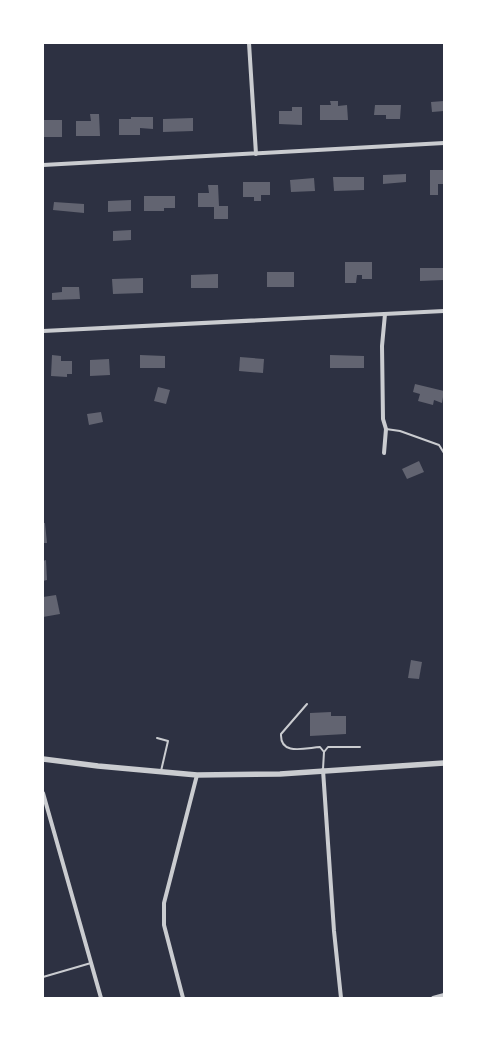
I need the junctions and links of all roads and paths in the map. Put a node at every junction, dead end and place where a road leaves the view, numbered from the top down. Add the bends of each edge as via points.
1 (249, 43) edge
2 (444, 143) edge
3 (256, 154) junction
4 (43, 166) edge
5 (444, 311) edge
6 (385, 314) junction
7 (43, 331) edge
8 (386, 429) junction
9 (384, 453) dead end
10 (444, 453) edge
11 (307, 704) dead end
12 (157, 738) dead end
13 (360, 747) dead end
14 (324, 752) junction
15 (43, 759) edge
16 (444, 763) edge
17 (323, 770) junction
18 (160, 773) junction
19 (197, 775) junction
20 (43, 793) edge
21 (91, 963) junction
22 (43, 977) edge
23 (444, 995) edge
24 (101, 998) edge
25 (182, 998) edge
26 (341, 998) edge
27 (433, 998) edge

1 - 3 street
2 - 3 street
3 - 4 street
5 - 6 street
6 - 7 street
6 - 8 street via 382,399
8 - 9 street
8 - 10 lane via 400,431 439,446
11 - 14 lane via 281,734 280,740 291,750 320,747
12 - 18 lane via 168,741
13 - 14 lane via 328,747
14 - 17 lane
15 - 18 street
16 - 17 street
17 - 19 street
17 - 26 street
18 - 19 street
19 - 25 street via 164,903 164,925
20 - 21 street
21 - 22 lane
21 - 24 street
23 - 27 street

